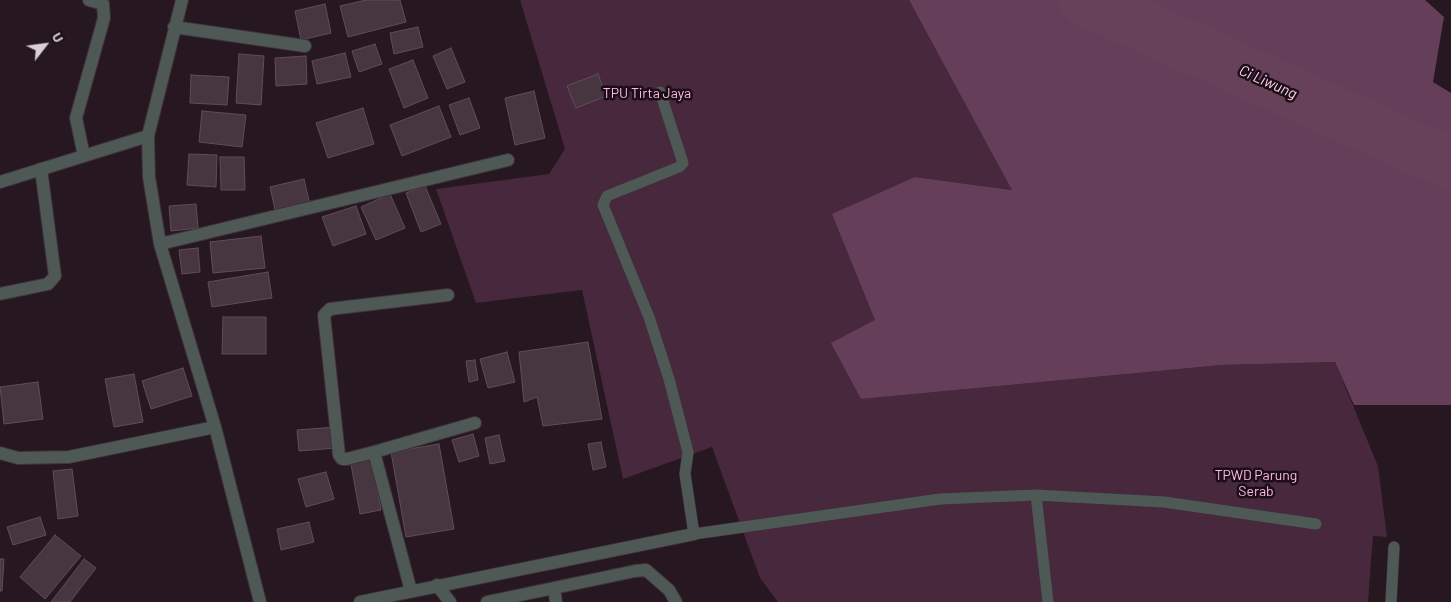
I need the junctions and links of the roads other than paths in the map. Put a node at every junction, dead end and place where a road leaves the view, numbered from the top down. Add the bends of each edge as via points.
1 (89, 0) edge
2 (182, 0) edge
3 (174, 27) junction
4 (305, 46) dead end
5 (660, 92) dead end
6 (148, 136) junction
7 (84, 156) junction
8 (508, 160) dead end
9 (41, 169) junction
10 (0, 182) edge
11 (160, 244) junction
12 (0, 294) edge
13 (448, 295) dead end
14 (475, 423) dead end
15 (215, 427) junction
16 (374, 452) junction
17 (0, 453) edge
18 (1036, 495) junction
19 (1316, 524) dead end
20 (694, 534) junction
21 (1394, 547) dead end
22 (437, 585) junction
23 (554, 588) junction
24 (410, 591) junction
25 (260, 602) edge
26 (360, 602) edge
27 (450, 602) edge
28 (487, 602) edge
29 (556, 602) edge
30 (676, 602) edge
31 (1048, 602) edge
32 (1391, 602) edge

1 - 7 street via 103,4 104,18 76,118
2 - 3 street
3 - 4 street
3 - 6 street
5 - 20 lane via 683,163 607,196 603,205 649,317 668,379 688,452 686,474
6 - 7 street
6 - 11 street via 149,177
7 - 9 street
8 - 11 street
9 - 10 street
9 - 12 street via 55,276 48,284
11 - 15 street
13 - 16 street via 330,309 324,315 340,456 347,459
14 - 16 street
15 - 17 street via 69,457 18,458
15 - 25 street
16 - 24 street
18 - 19 lane via 1164,502
18 - 20 lane via 940,500
18 - 31 lane
20 - 22 street
21 - 32 lane
22 - 24 street
22 - 27 street
23 - 28 street
23 - 29 street
23 - 30 street via 646,570 669,590
24 - 26 street

